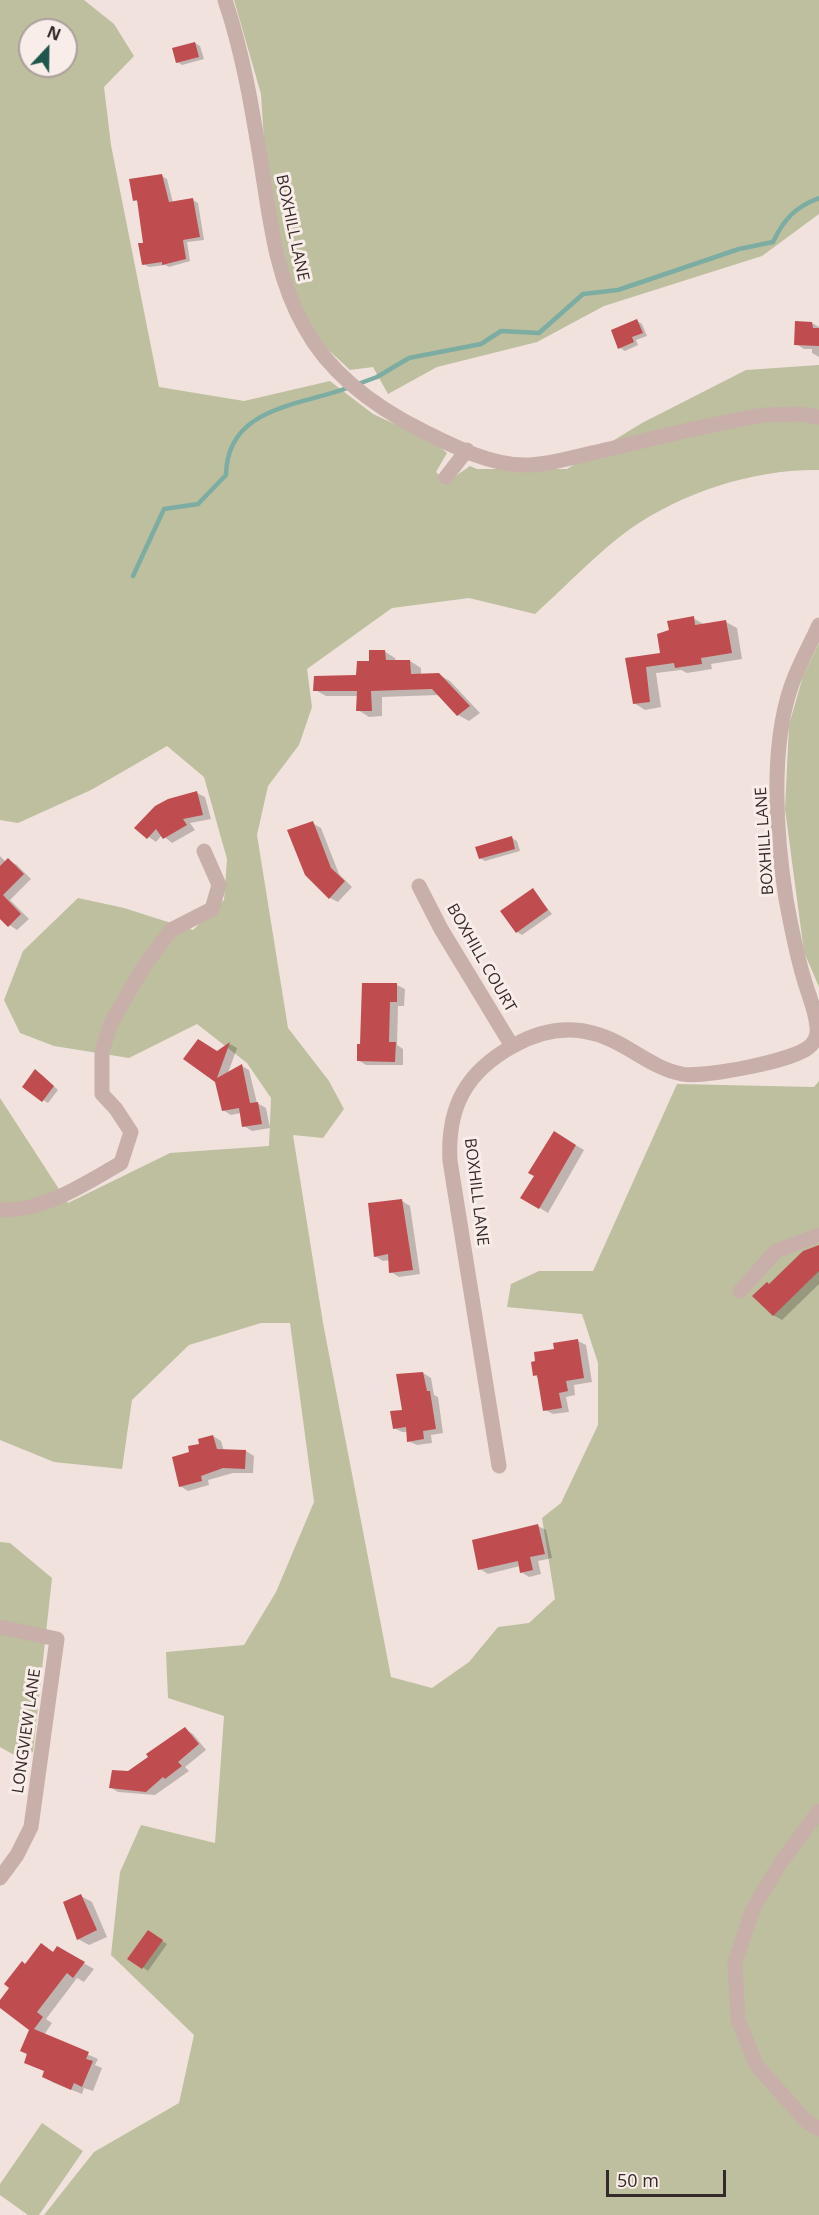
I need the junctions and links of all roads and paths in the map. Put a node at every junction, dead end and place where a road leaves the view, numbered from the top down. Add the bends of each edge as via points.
1 (225, 0) edge
2 (819, 417) edge
3 (467, 450) junction
4 (446, 477) dead end
5 (819, 625) edge
6 (204, 851) dead end
7 (419, 886) dead end
8 (512, 1046) junction
9 (0, 1210) edge
10 (819, 1235) edge
11 (740, 1291) dead end
12 (499, 1466) dead end
13 (0, 1627) edge
14 (819, 1810) edge
15 (0, 1878) edge
16 (819, 2129) edge

1 - 3 street, BOXHILL LANE via 242,56 286,290 316,346 363,393 413,426
2 - 3 street, BOXHILL LANE via 779,414 745,418 527,465
3 - 4 street
5 - 8 street, BOXHILL LANE via 791,687 782,722 779,766 784,879 801,969 817,1026 813,1043 771,1062 700,1075 673,1072 597,1034 578,1030 533,1035
6 - 9 street via 219,885 212,909 171,930 144,966 111,1023 102,1051 102,1094 131,1132 121,1163 76,1189 37,1204
7 - 8 street, BOXHILL COURT
8 - 12 street, BOXHILL LANE via 489,1060 468,1084 453,1116 449,1142
10 - 11 street via 776,1251
13 - 15 street, LONGVIEW LANE via 57,1639 31,1827
14 - 16 street via 753,1909 735,1962 738,2020 756,2066 805,2120

